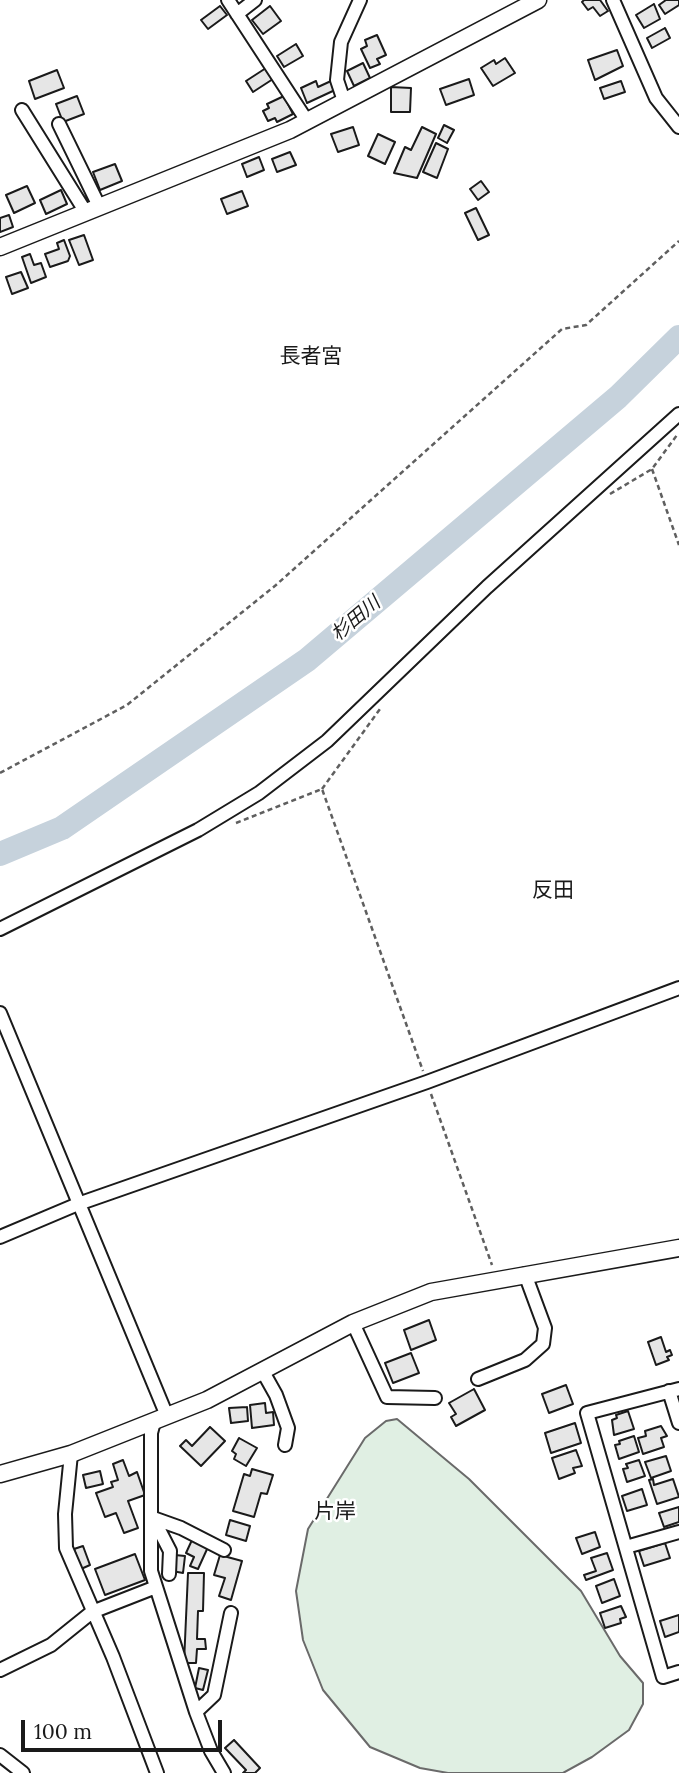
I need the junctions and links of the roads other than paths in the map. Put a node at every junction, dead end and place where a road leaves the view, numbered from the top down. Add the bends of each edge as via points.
1 (228, 0) edge
2 (255, 0) edge
3 (360, 0) edge
4 (538, 0) edge
5 (612, 0) edge
6 (237, 14) junction
7 (344, 101) junction
8 (22, 110) dead end
9 (307, 121) junction
10 (58, 124) dead end
11 (679, 127) edge
12 (92, 208) junction
13 (0, 247) edge
14 (679, 414) edge
15 (0, 929) edge
16 (679, 988) edge
17 (0, 1013) edge
18 (78, 1204) junction
19 (0, 1237) edge
20 (679, 1248) edge
21 (525, 1274) junction
22 (353, 1323) junction
23 (262, 1370) junction
24 (478, 1379) dead end
25 (674, 1390) edge
26 (435, 1398) dead end
27 (160, 1419) junction
28 (679, 1423) edge
29 (285, 1446) dead end
30 (71, 1454) junction
31 (0, 1474) edge
32 (153, 1518) junction
33 (679, 1532) edge
34 (626, 1547) junction
35 (224, 1550) dead end
36 (169, 1574) dead end
37 (156, 1587) junction
38 (92, 1612) junction
39 (231, 1613) dead end
40 (0, 1670) edge
41 (679, 1672) edge
42 (197, 1712) junction
43 (0, 1755) edge
44 (23, 1773) edge
45 (157, 1773) edge
46 (224, 1773) edge

1 - 6 street
2 - 6 street
3 - 7 street via 341,42 337,80
4 - 7 street
5 - 11 street via 656,98
6 - 9 street
7 - 9 street
8 - 12 street
9 - 12 street
10 - 12 street
12 - 13 street
14 - 15 street via 487,587 327,741 259,793 198,830
16 - 18 street
17 - 18 street
18 - 19 street
18 - 27 street
20 - 21 street
21 - 22 street via 431,1292
21 - 24 street via 544,1328 543,1344 525,1360
22 - 23 street
22 - 26 street via 387,1397
23 - 27 street
23 - 29 street via 288,1428
25 - 28 street
25 - 34 street via 587,1413
27 - 30 street
27 - 32 street via 151,1433
30 - 31 street
30 - 38 street via 66,1548
32 - 35 street
32 - 36 street via 170,1551
32 - 37 street via 150,1571
33 - 34 street
34 - 41 street via 663,1676
37 - 38 street
37 - 42 street
38 - 40 street via 51,1645
38 - 45 street
39 - 42 street via 214,1695
42 - 46 street
43 - 44 street

